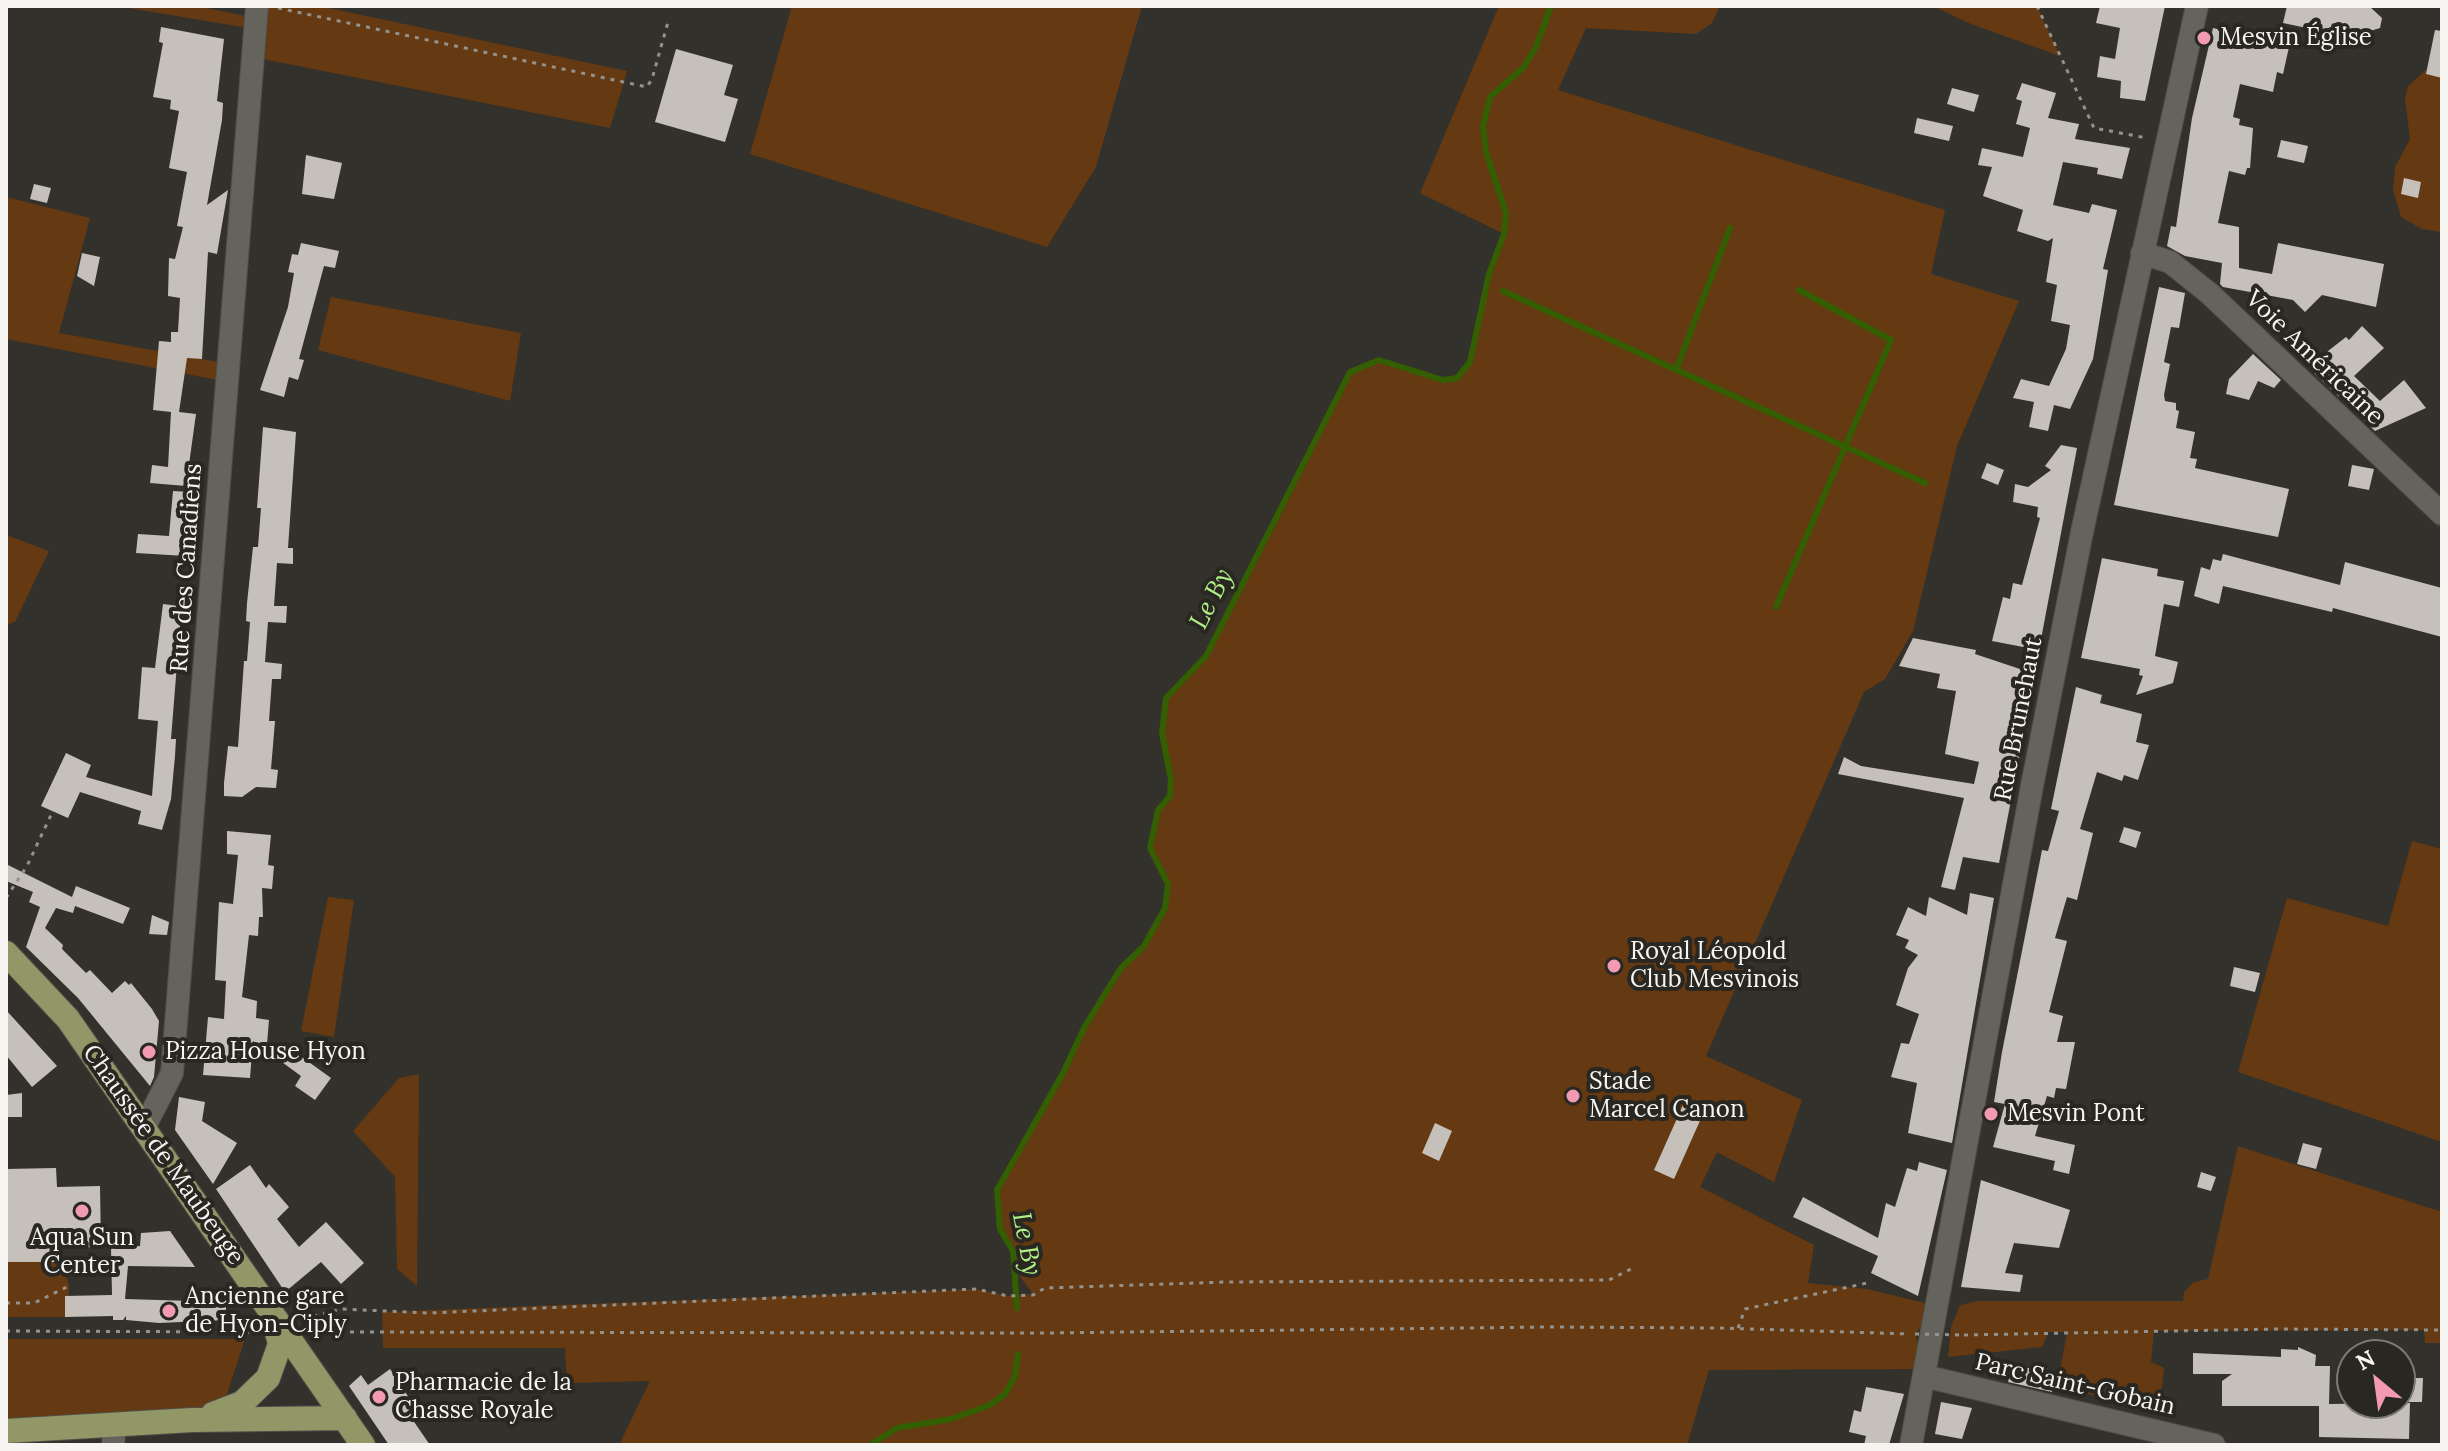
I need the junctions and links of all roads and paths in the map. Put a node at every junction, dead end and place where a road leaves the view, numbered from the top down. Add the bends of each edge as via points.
1 (257, 6) edge
2 (266, 6) edge
3 (2037, 6) edge
4 (2197, 6) edge
5 (668, 22) dead end
6 (2167, 142) junction
7 (2142, 253) junction
8 (2442, 514) edge
9 (51, 815) dead end
10 (6, 898) edge
11 (6, 953) edge
12 (144, 1128) junction
13 (1631, 1269) dead end
14 (1872, 1282) dead end
15 (69, 1286) dead end
16 (6, 1303) edge
17 (1738, 1328) junction
18 (282, 1329) junction
19 (2442, 1330) edge
20 (6, 1331) edge
21 (1924, 1376) junction
22 (345, 1418) junction
23 (192, 1420) junction
24 (6, 1431) edge
25 (114, 1434) edge
26 (363, 1445) edge
27 (1911, 1445) edge
28 (2214, 1445) edge

1 - 12 street, Rue des Canadiens via 172,1073
2 - 5 path via 647,87
3 - 6 path via 2094,128
4 - 6 street, Rue Brunehaut
6 - 7 street, Rue Brunehaut
7 - 8 street, Voie Américaine via 2170,262 2210,294
7 - 21 street, Rue Brunehaut via 2032,786
9 - 10 path
11 - 12 main road, Chaussée de Maubeuge via 68,1019
12 - 18 main road, Chaussée de Maubeuge
13 - 18 path via 1609,1280 1241,1282 1045,1288 1033,1295 1008,1296 976,1289 429,1313 341,1309
14 - 17 path via 1745,1309
15 - 16 path via 34,1303
17 - 18 path via 1045,1333
17 - 19 path, bridge via 1964,1335
18 - 20 path
18 - 22 main road
18 - 23 main road via 268,1378 242,1403
21 - 27 street, Rue Brunehaut
21 - 28 street, Parc Saint-Gobain
22 - 23 main road
22 - 26 main road
23 - 25 main road
24 - 25 main road

